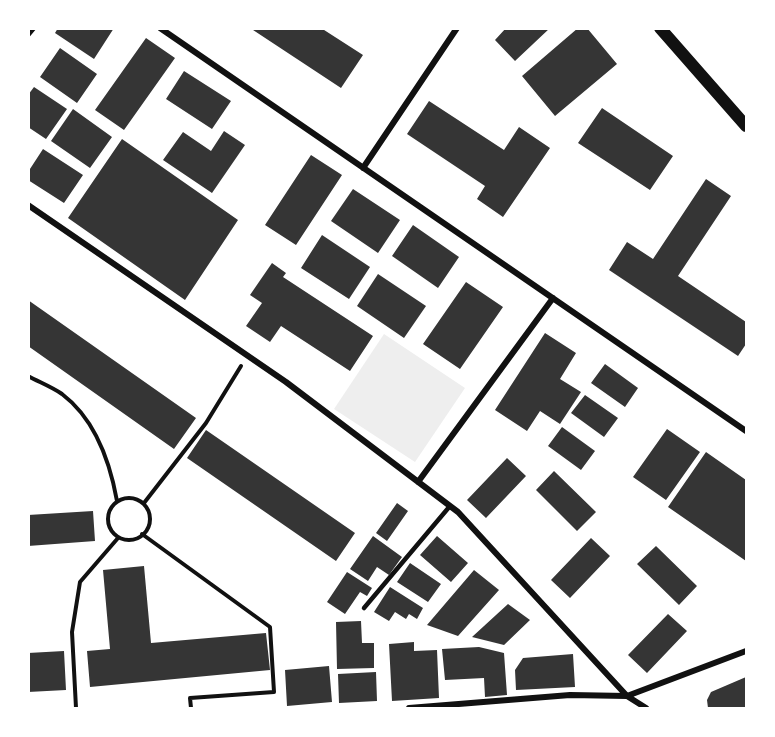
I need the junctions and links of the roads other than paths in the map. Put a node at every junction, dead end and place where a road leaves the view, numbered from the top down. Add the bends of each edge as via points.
1 (33, 28) edge
2 (160, 28) edge
3 (457, 28) edge
4 (660, 28) edge
5 (28, 34) edge
6 (747, 126) edge
7 (363, 168) junction
8 (29, 207) edge
9 (552, 298) junction
10 (747, 431) edge
11 (418, 482) junction
12 (450, 506) junction
13 (364, 608) dead end
14 (747, 651) edge
15 (627, 696) junction
16 (409, 708) edge
17 (646, 708) edge

1 - 5 street
2 - 7 street
3 - 7 street
4 - 6 main road
7 - 9 street
8 - 11 street via 248,356
9 - 10 street
9 - 11 street
11 - 12 street
12 - 13 lane
12 - 15 street
14 - 15 street
15 - 16 street via 570,695
15 - 17 street

